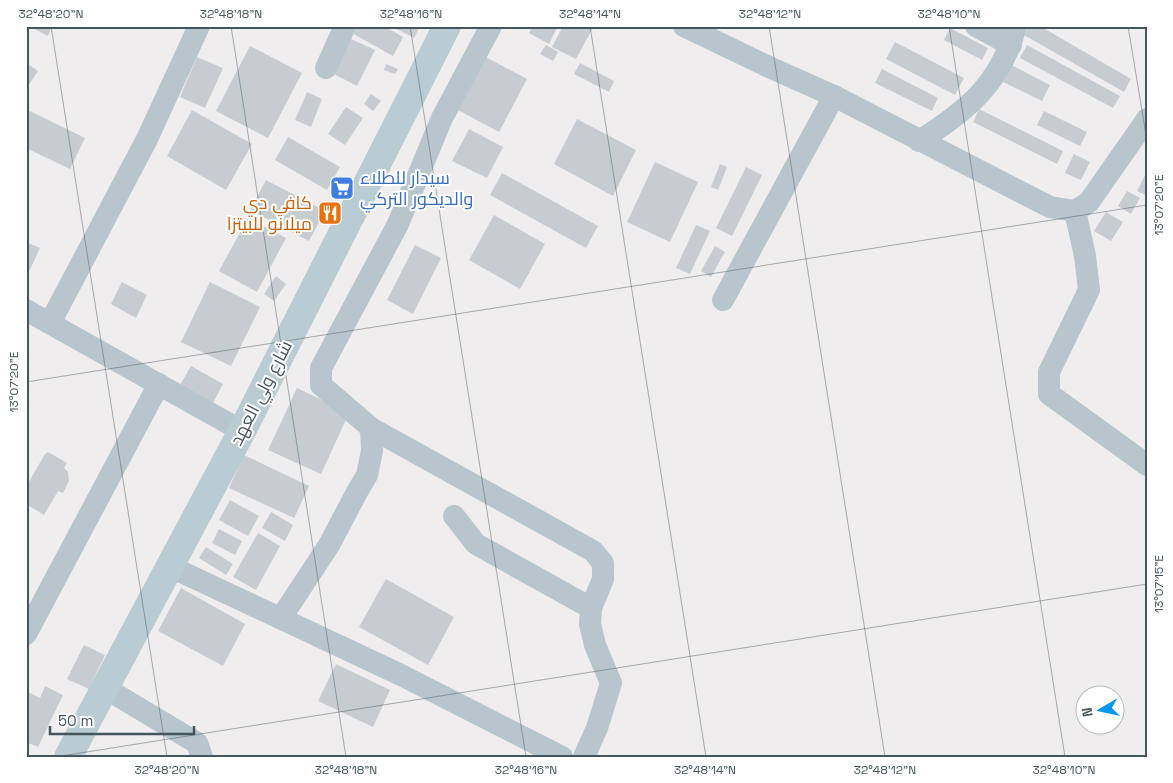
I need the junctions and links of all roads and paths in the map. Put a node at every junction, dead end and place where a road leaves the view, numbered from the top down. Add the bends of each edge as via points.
1 (199, 26) edge
2 (345, 26) edge
3 (447, 26) edge
4 (491, 26) edge
5 (684, 26) edge
6 (976, 26) edge
7 (1013, 36) edge
8 (326, 68) dead end
9 (834, 96) junction
10 (1147, 120) edge
11 (919, 141) junction
12 (1075, 211) junction
13 (723, 300) dead end
14 (26, 310) edge
15 (50, 323) junction
16 (159, 384) junction
17 (371, 428) junction
18 (242, 431) junction
19 (1147, 465) edge
20 (454, 516) dead end
21 (171, 567) junction
22 (591, 608) junction
23 (281, 618) junction
24 (26, 634) edge
25 (105, 688) junction
26 (68, 757) edge
27 (202, 757) edge
28 (562, 757) edge
29 (584, 757) edge

1 - 15 street via 147,140
2 - 8 street
3 - 18 main road, شارع ولي العهد
4 - 17 street via 442,118 398,224 321,368 321,384
5 - 9 street
6 - 7 street
7 - 11 street via 1000,68 981,93 952,120
9 - 11 street
9 - 13 street
10 - 12 street via 1090,202
11 - 12 street via 1050,207
12 - 19 street via 1089,290 1050,372 1049,394
14 - 15 street
15 - 16 street
16 - 18 street
16 - 24 street
17 - 22 street via 594,551 603,563 603,580
17 - 23 street via 368,475 329,545
18 - 21 main road, شارع ولي العهد
20 - 22 street via 476,544
21 - 23 street
21 - 25 main road, شارع ولي العهد
22 - 29 street via 590,624 595,645 611,683
23 - 28 street
25 - 26 main road, شارع ولي العهد
25 - 27 street via 197,743

